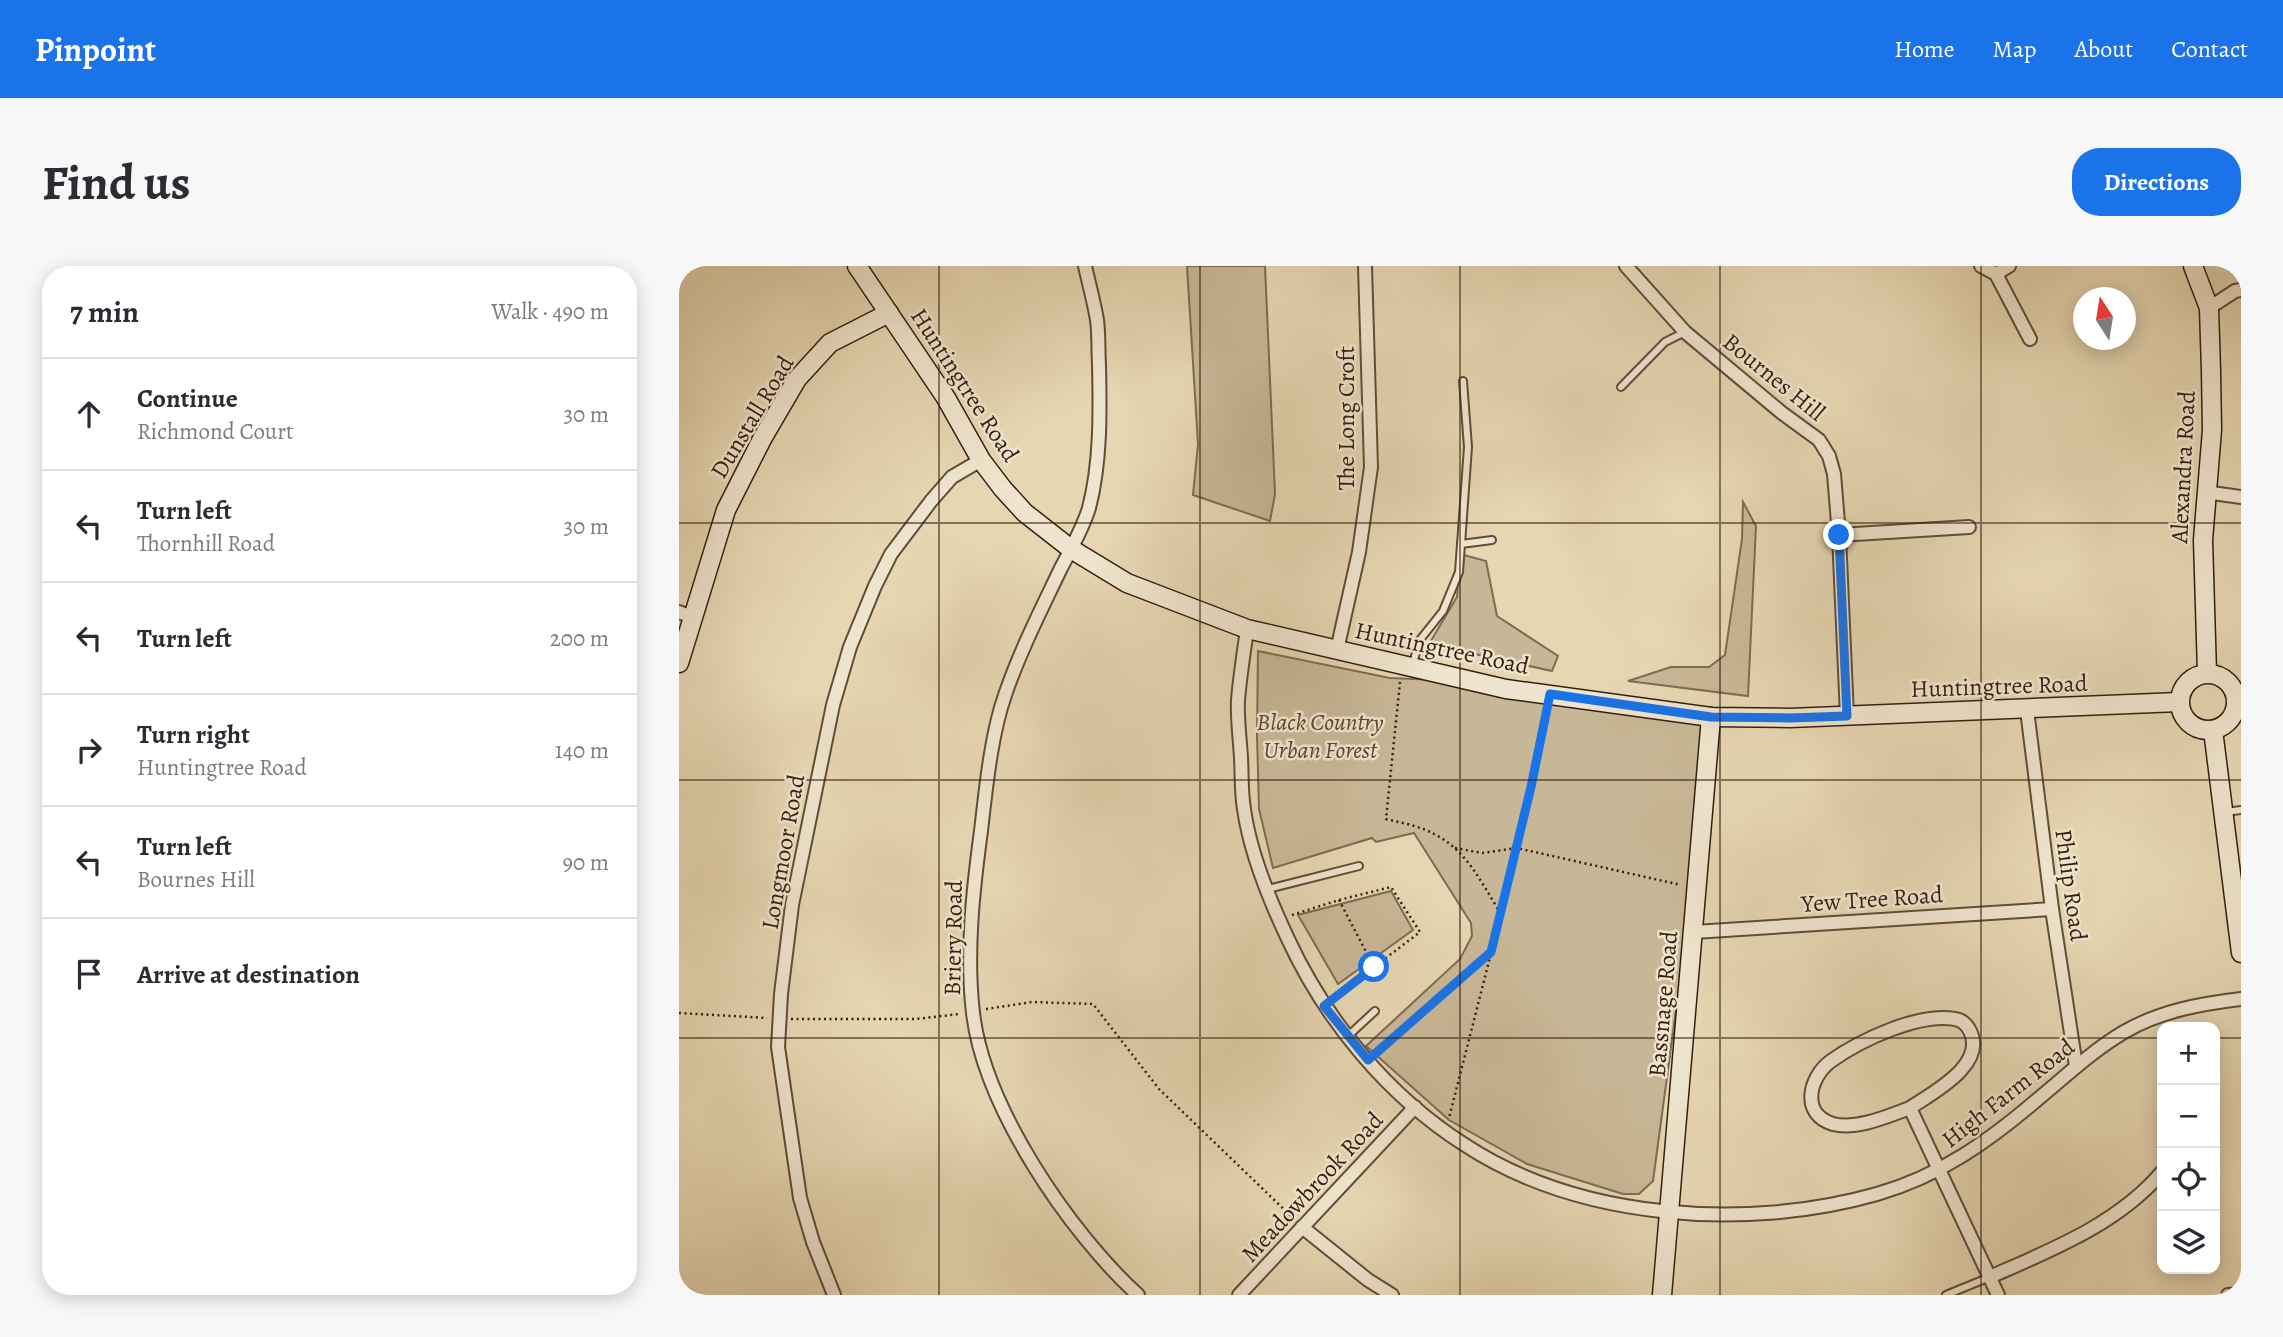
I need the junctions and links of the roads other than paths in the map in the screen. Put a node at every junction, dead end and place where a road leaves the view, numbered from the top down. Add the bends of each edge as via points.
1 (857, 266) edge
2 (1086, 266) edge
3 (1365, 266) edge
4 (1626, 266) edge
5 (1981, 266) edge
6 (2009, 266) edge
7 (2193, 266) edge
8 (1996, 274) junction
9 (2241, 290) edge
10 (2209, 308) junction
11 (888, 313) junction
12 (1685, 332) junction
13 (2030, 339) dead end
14 (1463, 381) dead end
15 (1621, 387) dead end
16 (981, 460) junction
17 (2205, 492) junction
18 (2241, 497) edge
19 (1969, 527) dead end
20 (1839, 535) junction
21 (1492, 540) dead end
22 (1461, 544) junction
23 (1071, 549) junction
24 (686, 614) edge
25 (1247, 629) junction
26 (1337, 650) junction
27 (679, 663) edge
28 (1407, 665) junction
29 (2207, 673) junction
30 (2239, 699) edge
31 (2179, 702) junction
32 (2027, 710) junction
33 (1847, 716) junction
34 (1711, 717) junction
35 (2213, 730) junction
36 (2232, 811) edge
37 (1359, 866) dead end
38 (1268, 889) junction
39 (2237, 891) edge
40 (2052, 909) junction
41 (1694, 932) junction
42 (2241, 953) edge
43 (2241, 999) edge
44 (1375, 1011) dead end
45 (1348, 1036) junction
46 (2076, 1066) junction
47 (1415, 1107) junction
48 (1910, 1108) junction
49 (1939, 1171) junction
50 (2157, 1178) edge
51 (1670, 1213) junction
52 (1302, 1227) junction
53 (1990, 1277) junction
54 (2241, 1294) edge
55 (834, 1295) edge
56 (1138, 1295) edge
57 (1239, 1295) edge
58 (1392, 1295) edge
59 (1662, 1295) edge
60 (1946, 1295) edge
61 (1998, 1295) edge
62 (2228, 1295) edge

1 - 11 street, Huntingtree Road
2 - 23 street, Briery Road via 1097,323 1098,436 1089,509
3 - 26 street, The Long Croft via 1371,467 1359,552
4 - 12 street, Bournes Hill
5 - 8 street
6 - 8 street
7 - 10 street, Alexandra Road
8 - 13 street
9 - 10 street
10 - 17 street, Alexandra Road via 2212,429
11 - 16 street, Huntingtree Road via 946,397
11 - 24 street, Dunstall Road via 830,344 797,379 726,510
12 - 15 lane via 1665,342
12 - 20 street, Bournes Hill via 1819,440 1834,474
14 - 22 lane via 1468,447
16 - 23 street, Huntingtree Road via 1025,513
16 - 55 street, Longmoor Road via 952,477 909,528 875,586 833,705 795,892 778,1047 800,1198
17 - 18 street
17 - 29 street, Alexandra Road
19 - 20 street
20 - 33 street, Bournes Hill
21 - 22 lane
22 - 28 lane via 1459,572 1443,611
23 - 25 street, Huntingtree Road via 1127,583
23 - 56 street, Briery Road via 1023,646 998,723 976,872 973,1013 995,1094 1026,1152 1071,1220
24 - 27 street, Dunstall Road
25 - 26 street, Huntingtree Road
25 - 38 street, High Farm Road via 1238,704 1244,809
26 - 28 street, Huntingtree Road
28 - 34 street, Huntingtree Road via 1506,689
29 - 30 street via 2230,684
29 - 31 street via 2185,686
30 - 35 street via 2231,719
31 - 32 street, Huntingtree Road
31 - 35 street via 2190,724
32 - 33 street, Huntingtree Road
32 - 40 street, Philip Road
33 - 34 street, Huntingtree Road
34 - 41 street, Bassnage Road
35 - 36 street
36 - 39 street
37 - 38 lane
38 - 45 street, High Farm Road via 1297,958 1324,1006
39 - 42 street
40 - 41 street, Yew Tree Road
40 - 46 street, Philip Road
41 - 51 street, Bassnage Road
43 - 46 street, High Farm Road via 2192,1005 2156,1017 2124,1032
44 - 45 lane
45 - 47 street, High Farm Road
46 - 49 street, High Farm Road via 1983,1143
47 - 51 street, High Farm Road via 1487,1158 1573,1194
47 - 52 street, Meadowbrook Road
48 - 48 street via 1859,1123 1832,1124 1814,1107 1811,1088 1834,1059 1868,1039 1941,1018 1967,1024 1973,1035 1966,1065 1955,1078
48 - 49 street
49 - 51 street, High Farm Road via 1877,1194 1805,1209 1759,1215
49 - 53 street
50 - 53 street via 2079,1237
51 - 59 street, Bassnage Road
52 - 57 street, Meadowbrook Road
52 - 58 street
53 - 60 lane
53 - 61 street
54 - 62 street

